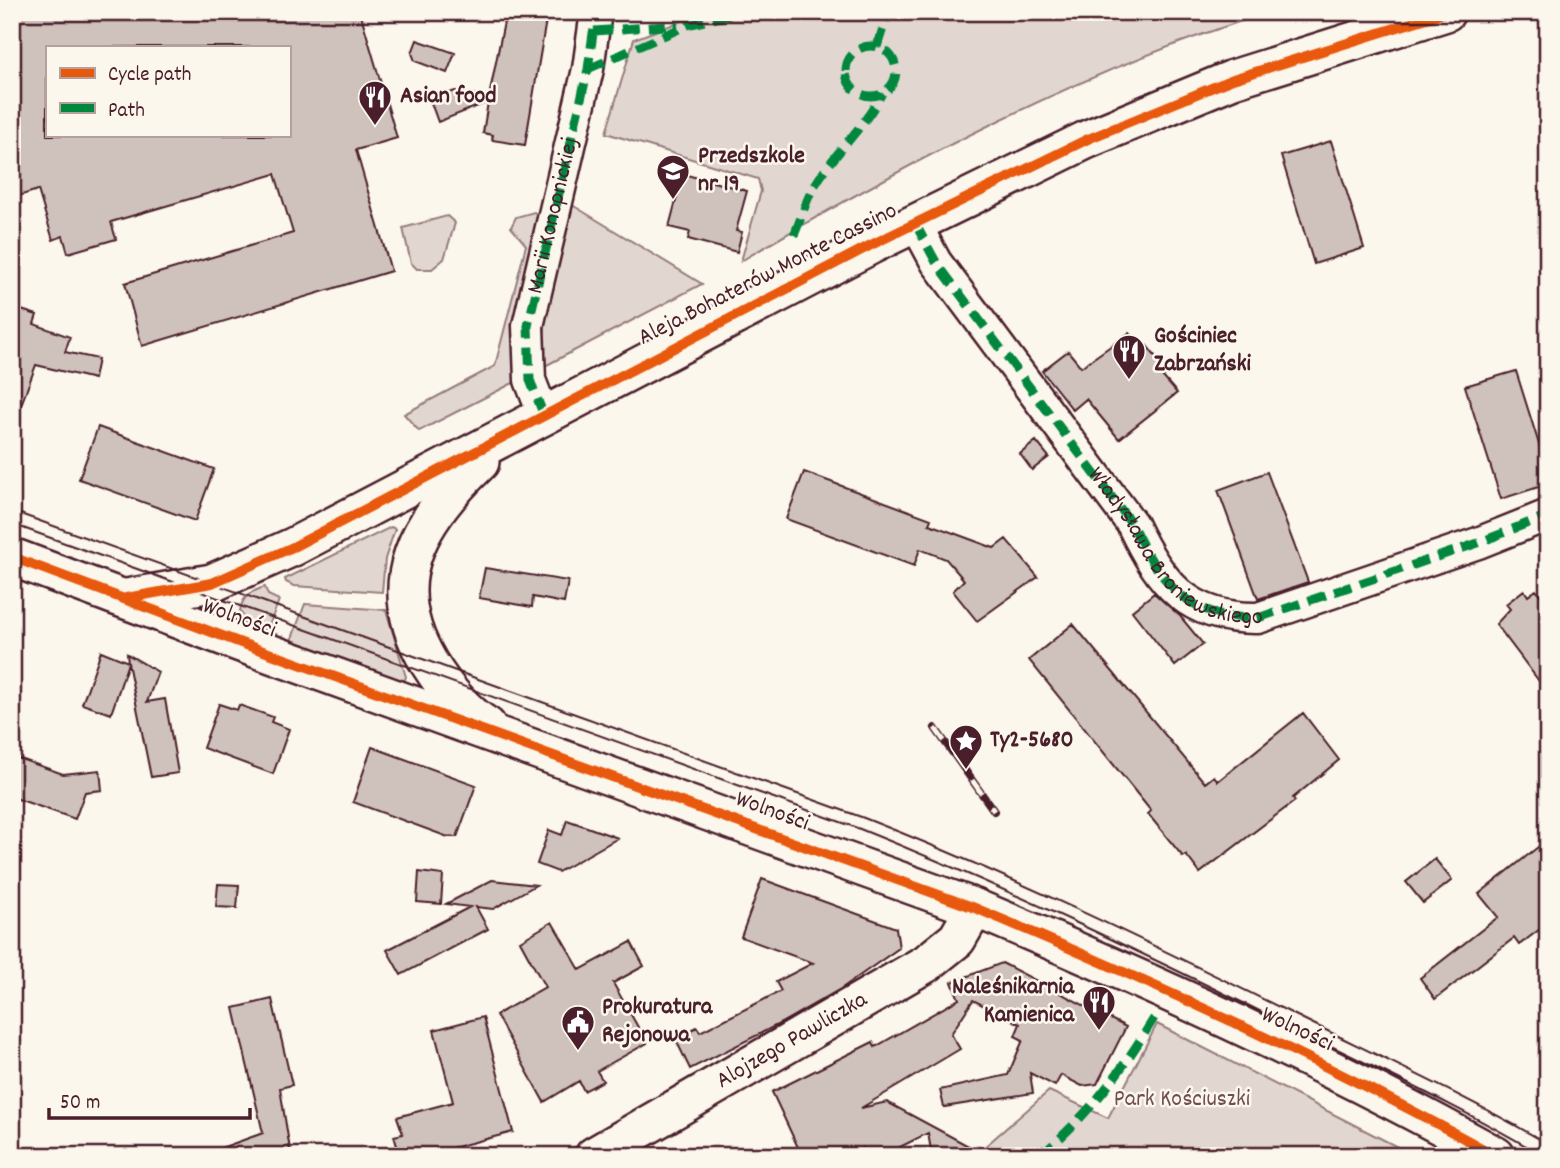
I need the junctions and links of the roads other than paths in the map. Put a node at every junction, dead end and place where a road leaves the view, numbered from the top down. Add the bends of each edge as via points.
1 (596, 12) edge
2 (1446, 12) edge
3 (915, 223) junction
4 (544, 416) junction
5 (507, 436) junction
6 (1548, 514) edge
7 (12, 557) edge
8 (266, 559) junction
9 (123, 598) junction
10 (241, 643) junction
11 (515, 743) junction
12 (975, 908) junction
13 (594, 1156) edge
14 (1496, 1156) edge

1 - 4 street, Marii Konopnickiej via 588,69 528,326 530,380
2 - 3 street, Aleja Bohaterów Monte Cassino via 1202,90
3 - 4 street, Aleja Bohaterów Monte Cassino
3 - 6 street, Władysława Broniewskiego via 936,262 1132,524 1148,558 1181,595 1203,610 1227,618 1258,618 1478,543
4 - 5 street, Aleja Bohaterów Monte Cassino
5 - 8 street, Aleja Bohaterów Monte Cassino
5 - 11 street, Aleja Bohaterów Monte Cassino via 429,518 406,576 406,609 415,637 451,693 480,721
7 - 9 street, Wolności
8 - 9 street, Aleja Bohaterów Monte Cassino via 192,589
8 - 10 street, Aleja Bohaterów Monte Cassino via 225,599 225,616
9 - 10 street, Wolności
10 - 11 street, Wolności
11 - 12 street, Wolności
12 - 13 street, Alojzego Pawliczka via 957,939 927,963
12 - 14 street, Wolności via 1332,1069

